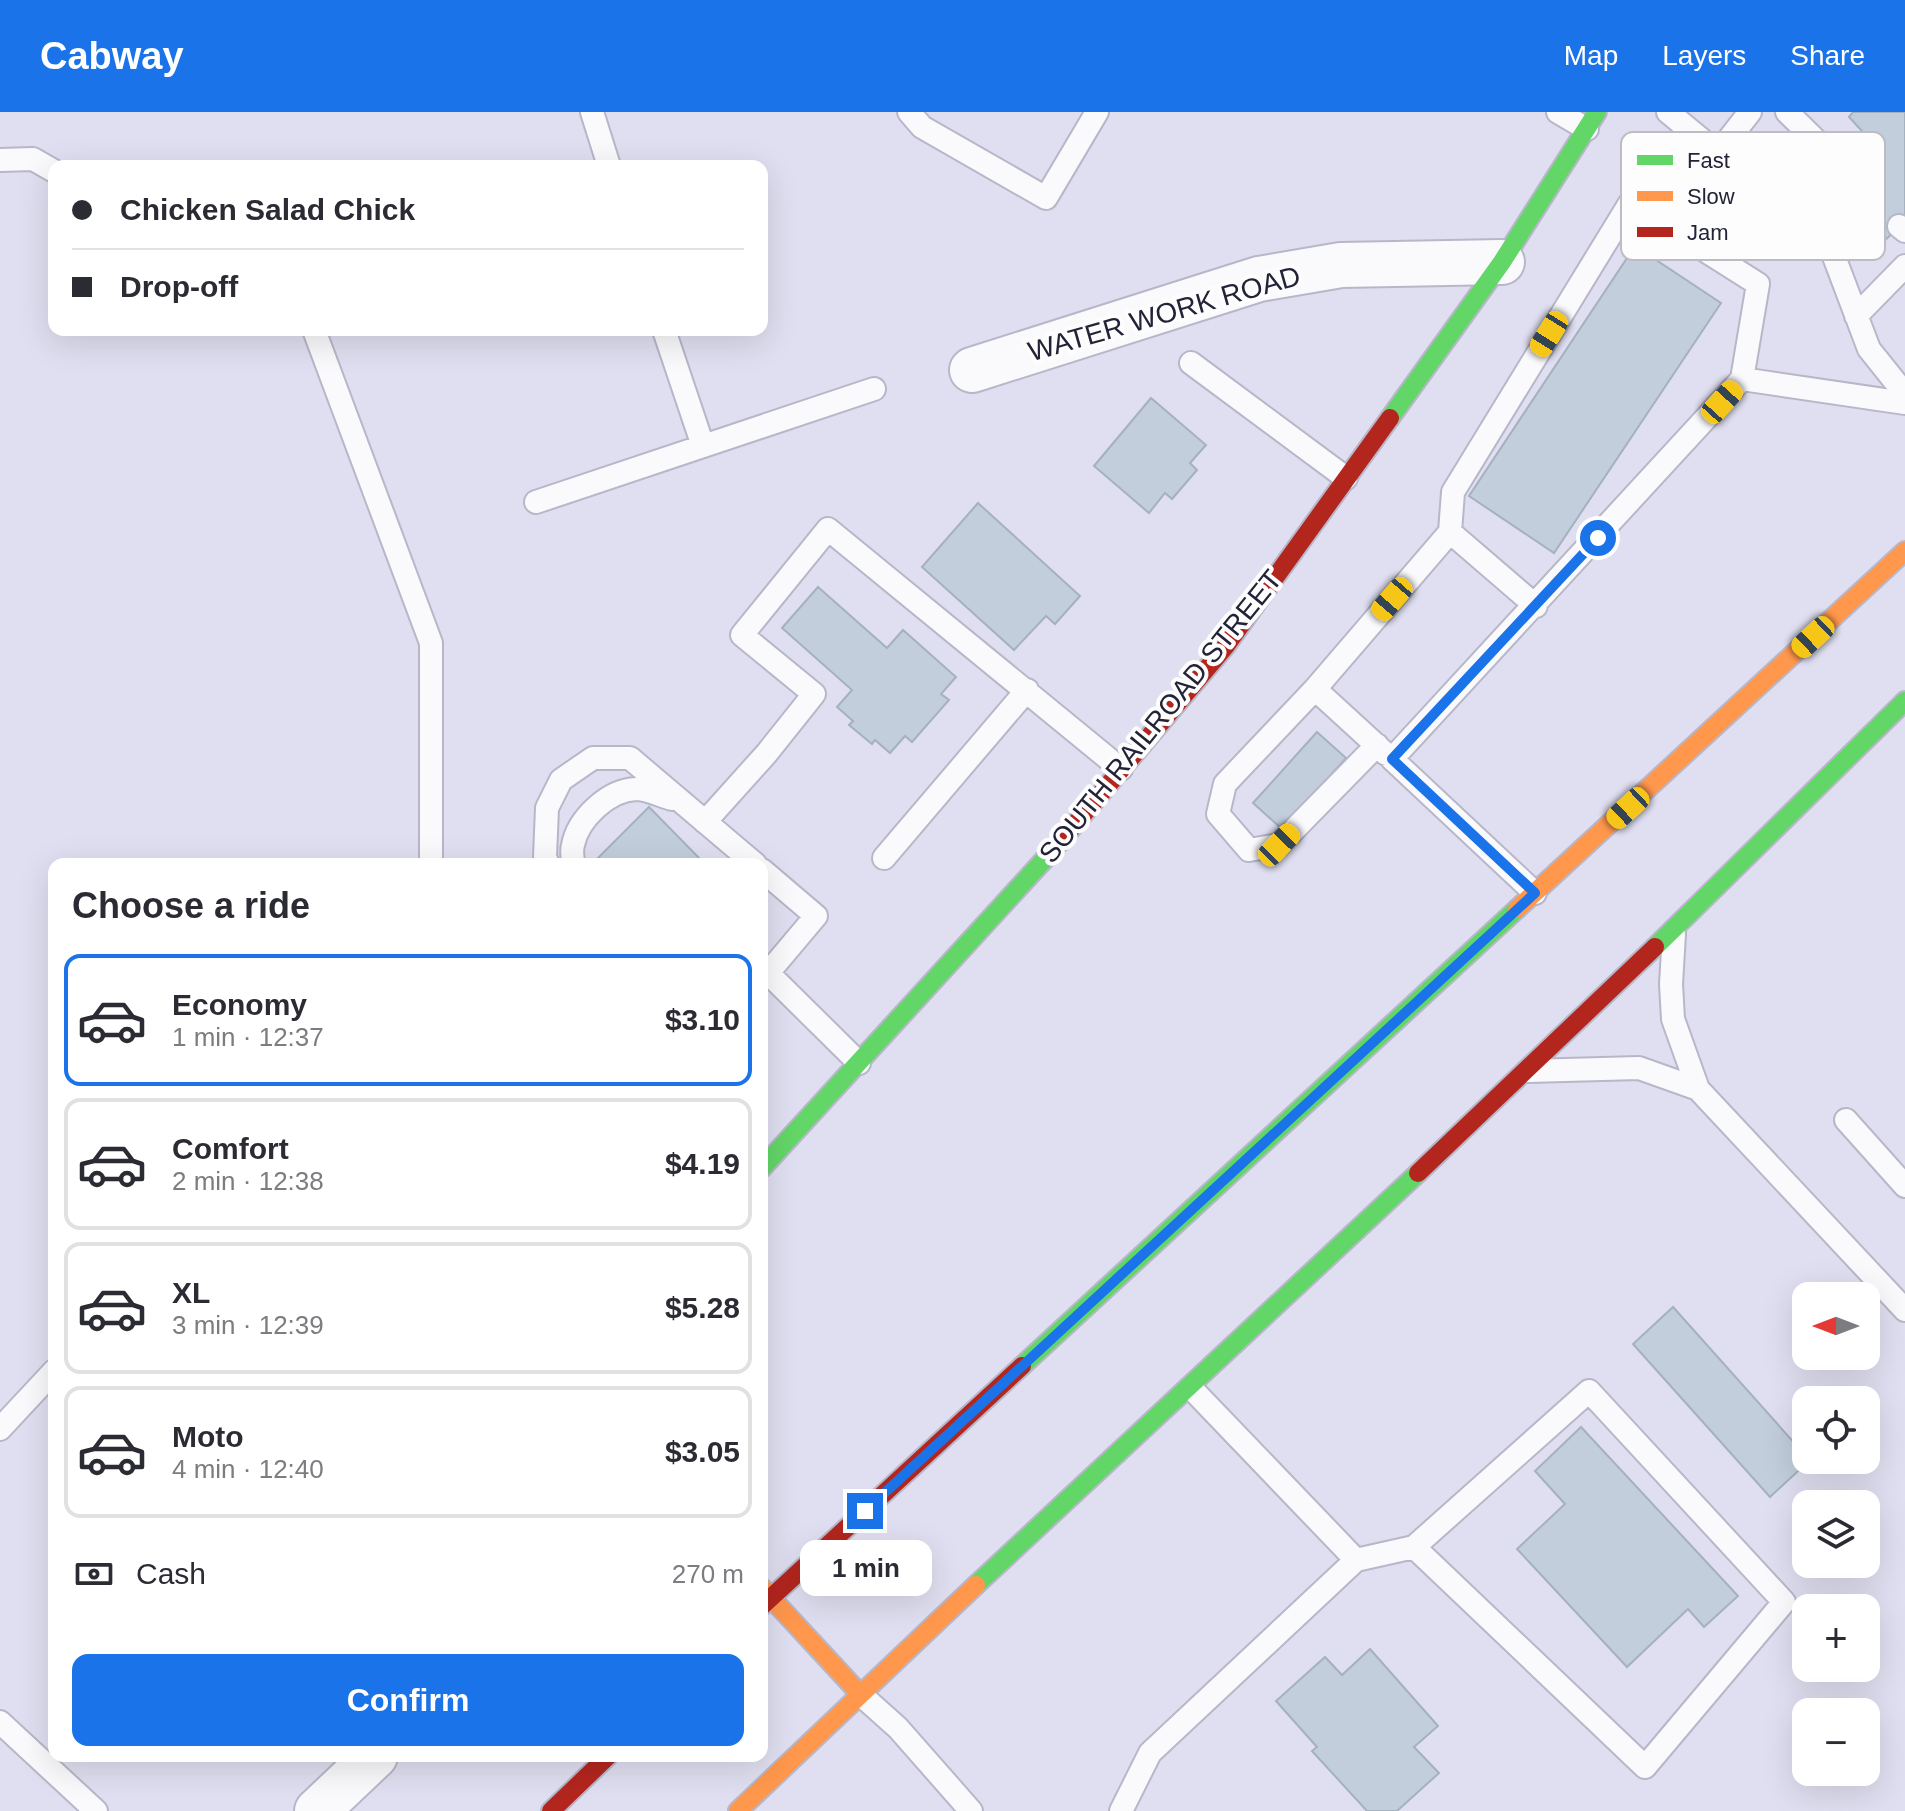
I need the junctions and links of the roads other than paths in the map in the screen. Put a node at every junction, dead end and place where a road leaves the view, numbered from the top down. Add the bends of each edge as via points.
1 (592, 112) edge
2 (909, 112) edge
3 (1097, 112) edge
4 (1558, 112) edge
5 (1668, 112) edge
6 (1750, 112) edge
7 (1787, 112) edge
8 (1592, 120) edge
9 (1692, 132) edge
10 (1734, 132) edge
11 (1807, 132) edge
12 (0, 160) edge
13 (607, 160) edge
14 (48, 168) edge
15 (1621, 218) edge
16 (1720, 260) edge
17 (1835, 260) edge
18 (1502, 262) junction
19 (1905, 266) edge
20 (1856, 316) junction
21 (316, 336) edge
22 (666, 336) edge
23 (1191, 363) dead end
24 (972, 370) dead end
25 (1742, 379) junction
26 (874, 389) dead end
27 (1905, 394) edge
28 (1905, 403) edge
29 (703, 446) junction
30 (1346, 478) junction
31 (536, 502) dead end
32 (1450, 532) junction
33 (1905, 551) edge
34 (1536, 606) junction
35 (1315, 689) junction
36 (1027, 690) junction
37 (1905, 701) edge
38 (1384, 752) junction
39 (1121, 769) junction
40 (681, 802) junction
41 (705, 822) junction
42 (431, 858) edge
43 (545, 858) edge
44 (573, 858) edge
45 (748, 858) edge
46 (884, 858) dead end
47 (768, 875) edge
48 (1535, 893) junction
49 (1674, 929) junction
50 (768, 972) edge
51 (768, 979) edge
52 (859, 1063) junction
53 (1527, 1071) junction
54 (1698, 1089) junction
55 (1846, 1120) dead end
56 (768, 1162) edge
57 (1905, 1186) edge
58 (1905, 1310) edge
59 (48, 1377) edge
60 (1191, 1388) junction
61 (0, 1429) edge
62 (1414, 1547) junction
63 (1356, 1560) junction
64 (768, 1594) edge
65 (768, 1600) edge
66 (860, 1694) junction
67 (0, 1722) edge
68 (369, 1762) edge
69 (602, 1762) edge
70 (96, 1811) edge
71 (317, 1811) edge
72 (551, 1811) edge
73 (738, 1811) edge
74 (971, 1811) edge
75 (1121, 1811) edge

1 - 13 lane
2 - 3 lane via 922,127 1046,198
4 - 8 lane
5 - 9 lane
6 - 10 lane
7 - 11 lane
8 - 18 main road, SOUTH RAILROAD STREET
12 - 14 lane via 33,159
15 - 32 lane via 1453,492
16 - 25 lane via 1758,284
17 - 20 lane
18 - 24 street, WATER WORK ROAD via 1341,265 1259,279
18 - 30 main road, SOUTH RAILROAD STREET
19 - 20 lane
20 - 27 lane via 1869,349
21 - 42 lane via 431,643
22 - 29 lane
23 - 30 lane
25 - 28 lane
25 - 34 lane
26 - 29 lane
29 - 31 lane
30 - 39 main road, SOUTH RAILROAD STREET via 1225,647
32 - 34 lane
32 - 35 lane
33 - 48 main road
34 - 38 lane
35 - 38 lane
35 - 38 lane via 1225,784 1218,814 1249,850 1279,845
36 - 39 lane
36 - 41 lane via 828,529 742,635 814,694
36 - 46 lane
37 - 49 main road
38 - 48 lane
39 - 52 main road, SOUTH RAILROAD STREET via 1032,875
40 - 41 lane
40 - 43 lane via 630,758 593,758 561,780 547,808
40 - 44 lane via 637,789 621,793 597,806 580,827
41 - 45 lane
47 - 50 lane via 816,916
48 - 64 main road
49 - 53 main road
49 - 54 lane via 1673,1019
51 - 52 lane
52 - 56 main road, SOUTH RAILROAD STREET
53 - 54 lane via 1639,1068
53 - 60 main road
54 - 58 lane
55 - 57 lane
59 - 61 lane
60 - 63 lane
60 - 66 main road
62 - 62 lane via 1645,1767 1784,1602 1589,1391
62 - 63 lane
63 - 75 lane via 1150,1753
65 - 66 main road
66 - 73 main road
66 - 74 lane via 898,1728
67 - 70 lane
68 - 71 street
69 - 72 main road

